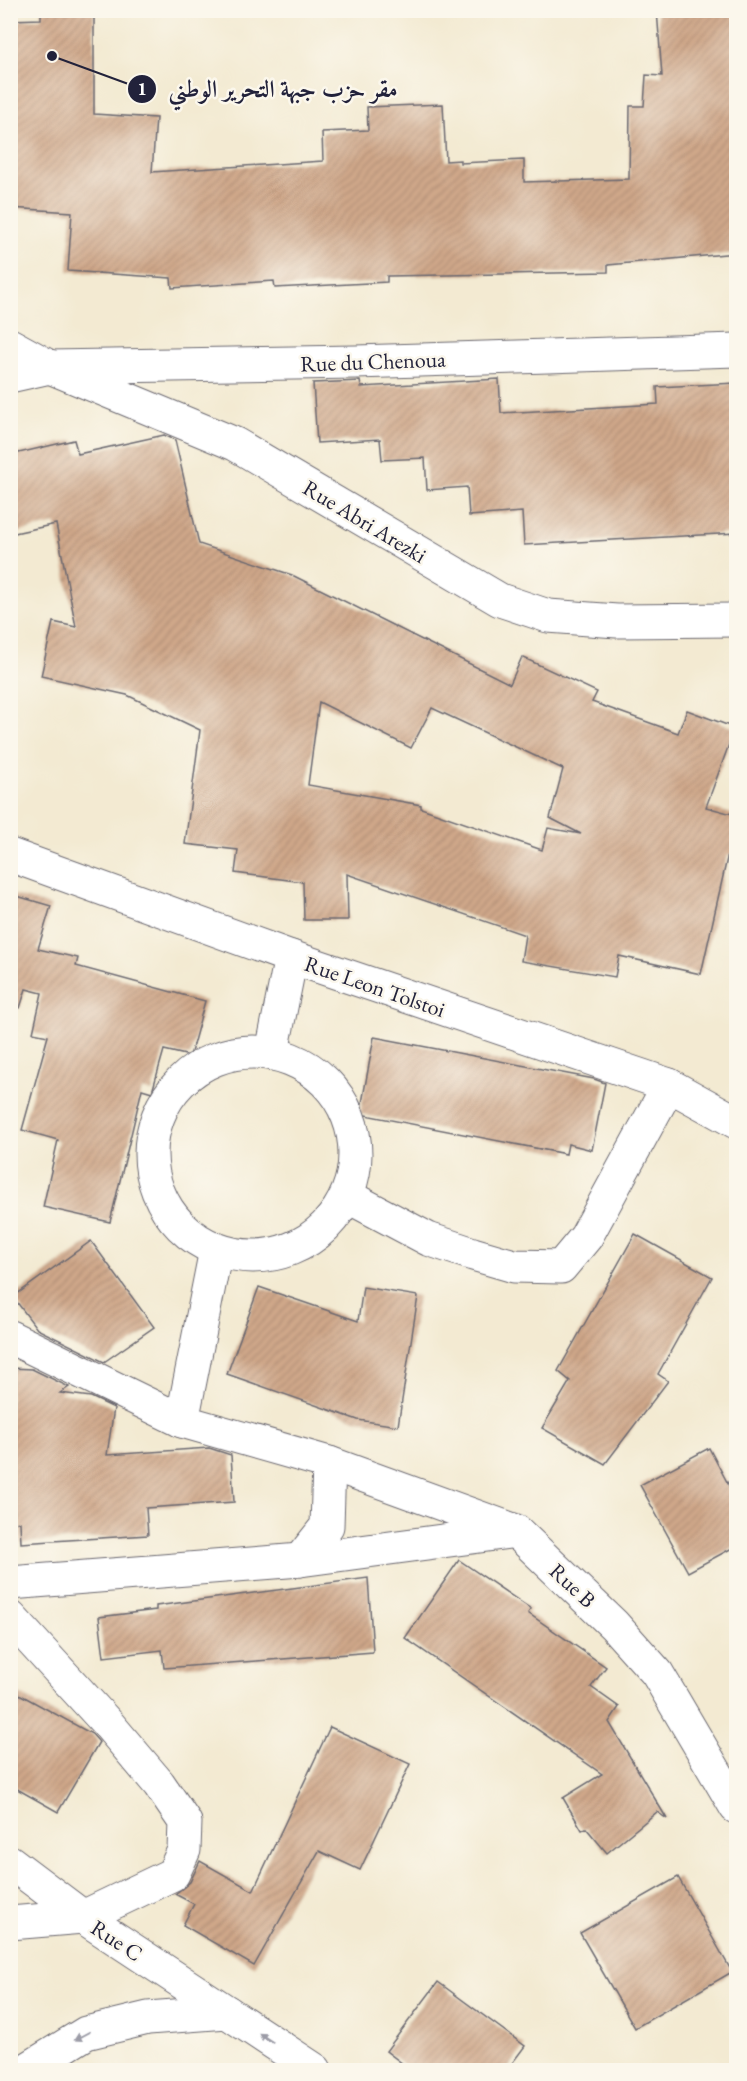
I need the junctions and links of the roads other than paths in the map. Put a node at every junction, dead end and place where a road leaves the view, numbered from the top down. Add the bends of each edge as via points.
1 (10, 345) edge
2 (736, 350) edge
3 (50, 367) junction
4 (10, 376) edge
5 (736, 620) edge
6 (10, 855) edge
7 (291, 957) junction
8 (272, 1052) junction
9 (669, 1085) junction
10 (736, 1122) edge
11 (347, 1196) junction
12 (216, 1250) junction
13 (10, 1337) edge
14 (182, 1421) junction
15 (329, 1463) junction
16 (516, 1532) junction
17 (300, 1560) junction
18 (10, 1583) edge
19 (10, 1617) edge
20 (736, 1807) edge
21 (10, 1862) edge
22 (83, 1917) junction
23 (10, 1923) edge
24 (227, 2012) junction
25 (26, 2070) edge
26 (315, 2070) edge

1 - 3 street, Rue Abri Arezki
2 - 3 street, Rue du Chenoua
3 - 4 street, Rue du Chenoua
3 - 5 street, Rue Abri Arezki via 235,444 500,600 548,616 617,621
6 - 7 street, Rue Leon Tolstoi
7 - 8 street
7 - 9 street, Rue Leon Tolstoi
8 - 11 street via 313,1069 337,1095 353,1126 356,1162
8 - 12 street via 246,1051 212,1059 182,1078 161,1106 150,1139 152,1174 164,1206 186,1233
9 - 10 street, Rue Leon Tolstoi
9 - 11 street via 586,1237 561,1267 514,1266 473,1254 428,1239
11 - 12 street via 331,1222 307,1241 278,1254 247,1256
12 - 14 street
13 - 14 street, Rue B
14 - 15 street, Rue B
15 - 16 street, Rue B
15 - 17 street via 327,1526
16 - 17 street
16 - 20 street, Rue B via 614,1624 657,1672
17 - 18 street
19 - 22 street via 159,1784 186,1822 184,1850 173,1874
21 - 22 street, Rue C
22 - 23 street
22 - 24 street, Rue C
24 -> 25 street via 147,2018 86,2033
26 -> 24 street, Rue C

